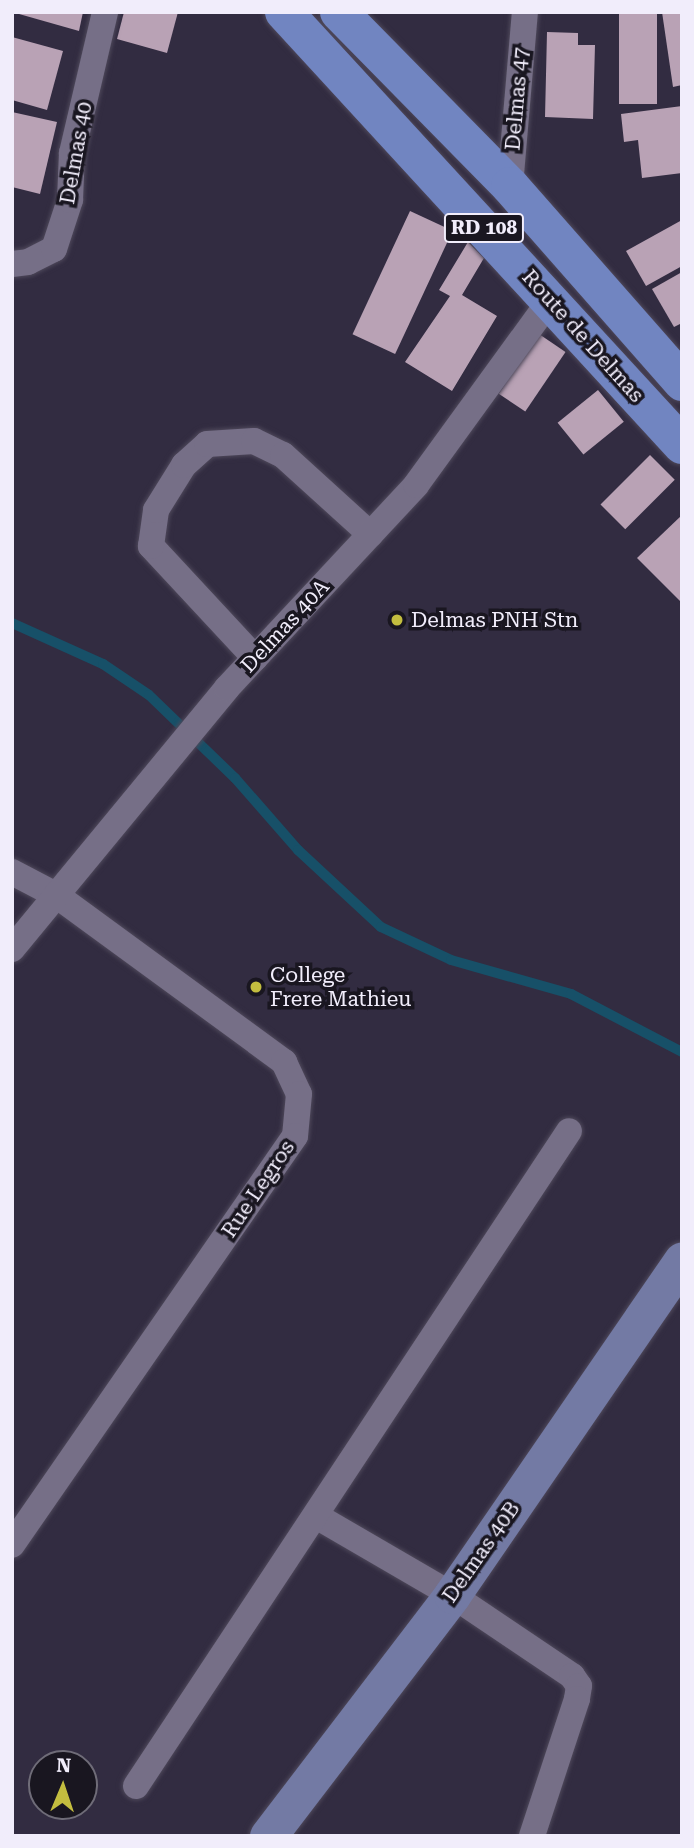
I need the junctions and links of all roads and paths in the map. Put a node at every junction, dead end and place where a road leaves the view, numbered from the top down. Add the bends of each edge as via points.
1 (105, 12) edge
2 (284, 12) edge
3 (339, 12) edge
4 (525, 12) edge
5 (510, 186) junction
6 (12, 264) edge
7 (551, 299) junction
8 (682, 382) edge
9 (682, 445) edge
10 (370, 534) junction
11 (255, 658) junction
12 (12, 872) edge
13 (56, 895) junction
14 (12, 949) edge
15 (569, 1131) dead end
16 (682, 1260) edge
17 (317, 1517) junction
18 (12, 1545) edge
19 (452, 1595) junction
20 (136, 1786) dead end
21 (268, 1836) edge
22 (532, 1836) edge

1 - 6 street, Delmas 40 via 72,153 70,200 54,249
2 - 7 main road, Route de Delmas / RD 108
3 - 5 main road, Route de Delmas / RD 108
4 - 5 street, Delmas 47
5 - 8 main road, Route de Delmas / RD 108
7 - 9 main road, Route de Delmas / RD 108
7 - 10 street, Delmas 40A via 416,485
10 - 11 street, Delmas 40A
10 - 11 street via 283,455 254,441 207,444 184,465 156,510 151,546
11 - 13 street, Delmas 40A
12 - 13 street, Rue Legros
13 - 14 street, Delmas 40A
13 - 18 street, Rue Legros via 284,1062 299,1094 295,1136
15 - 17 street
16 - 19 street, Delmas 40B
17 - 19 street
17 - 20 street
19 - 21 street, Delmas 40B
19 - 22 street via 572,1675 579,1686

